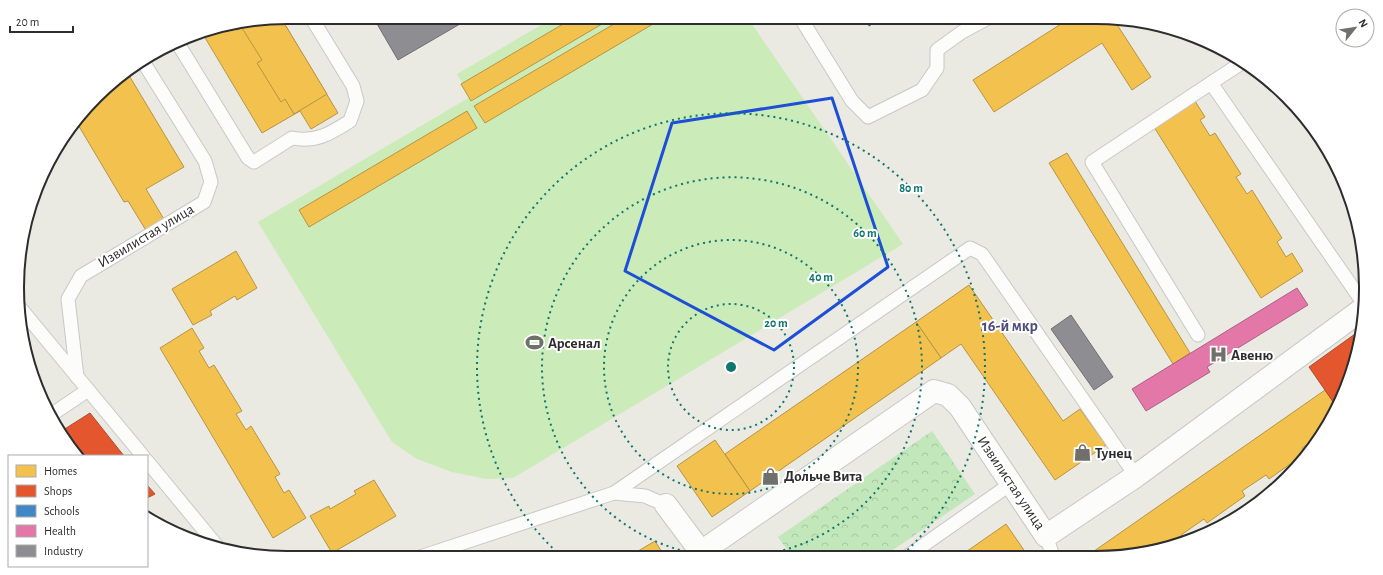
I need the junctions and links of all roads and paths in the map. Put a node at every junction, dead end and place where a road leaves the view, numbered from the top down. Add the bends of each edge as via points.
1 (315, 24) edge
2 (804, 24) edge
3 (977, 24) edge
4 (180, 47) edge
5 (145, 65) edge
6 (1238, 65) edge
7 (1211, 83) junction
8 (1359, 296) edge
9 (1358, 313) edge
10 (26, 315) edge
11 (1198, 335) dead end
12 (77, 377) junction
13 (88, 390) junction
14 (55, 412) edge
15 (142, 455) edge
16 (148, 462) edge
17 (1136, 476) junction
18 (1012, 483) junction
19 (614, 493) junction
20 (666, 505) joint
21 (212, 540) edge
22 (1050, 546) edge
23 (439, 551) edge
24 (700, 551) edge
25 (706, 551) edge
26 (915, 551) edge

1 - 4 lane via 353,86 357,101 350,120 328,134 306,141 292,138 254,162 248,158
2 - 3 lane via 852,101 868,117 922,90 937,68 937,50
5 - 12 lane, Извилистая улица via 205,161 211,182 204,202 81,276 68,299
6 - 7 lane
7 - 8 lane
7 - 11 lane via 1092,162
9 - 17 street, Извилистая улица
10 - 12 lane
12 - 13 lane
13 - 14 lane
13 - 15 lane
16 - 21 lane
17 - 19 lane via 982,254 970,248
17 - 22 street, Извилистая улица
18 - 22 street, Извилистая улица
18 - 25 street, Извилистая улица via 960,407 948,395 934,392
18 - 26 lane
19 - 20 lane via 645,496
19 - 23 lane
20 - 24 street, Извилистая улица

